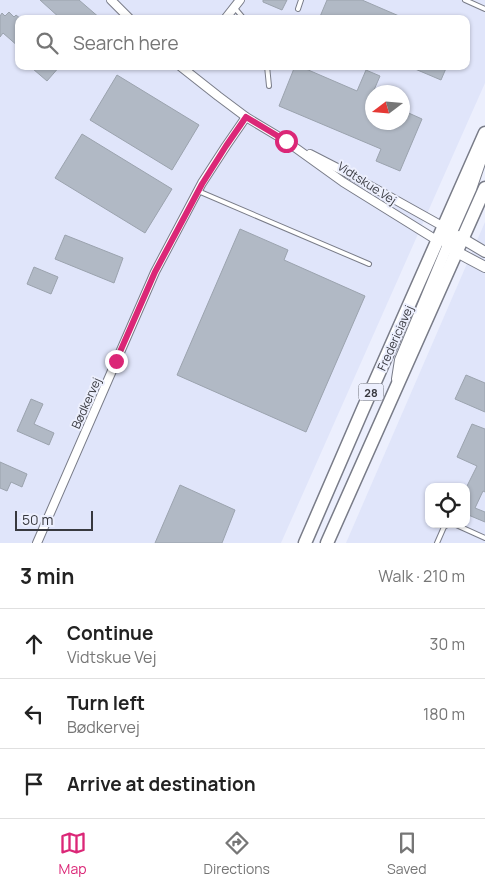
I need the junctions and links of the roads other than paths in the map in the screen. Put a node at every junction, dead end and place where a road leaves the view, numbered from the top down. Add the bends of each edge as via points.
1 (111, 0) edge
2 (240, 0) edge
3 (301, 0) edge
4 (465, 0) edge
5 (234, 7) junction
6 (298, 9) dead end
7 (485, 9) edge
8 (126, 15) edge
9 (228, 15) edge
10 (241, 15) edge
11 (187, 70) edge
12 (267, 70) edge
13 (269, 86) dead end
14 (246, 117) junction
15 (485, 133) edge
16 (286, 141) junction
17 (485, 142) edge
18 (485, 188) edge
19 (198, 191) junction
20 (453, 233) junction
21 (447, 247) junction
22 (485, 252) edge
23 (369, 264) dead end
24 (485, 267) edge
25 (443, 528) edge
26 (463, 528) edge
27 (485, 538) edge
28 (37, 543) edge
29 (305, 543) edge
30 (327, 543) edge
31 (437, 543) edge

1 - 8 street
2 - 5 street
3 - 6 lane
4 - 7 lane
5 - 9 street
5 - 10 lane
11 - 14 street, Vidtskue Vej
12 - 13 lane
14 - 16 street, Vidtskue Vej
14 - 19 street, Bødkervej
15 - 20 main road, Fredericiavej / 28
16 - 20 street, Vidtskue Vej
16 - 21 street, Vidtskue Vej via 343,182
17 - 20 street
18 - 20 main road, Fredericiavej / 28
19 - 23 lane
19 - 28 street, Bødkervej via 155,272
20 - 21 main road, Fredericiavej / 28
20 - 21 main road, Fredericiavej / 28
20 - 22 street
21 - 24 street
21 - 29 main road, Fredericiavej / 28 via 367,400
21 - 30 main road, Fredericiavej / 28 via 396,388
25 - 31 lane
26 - 27 lane

